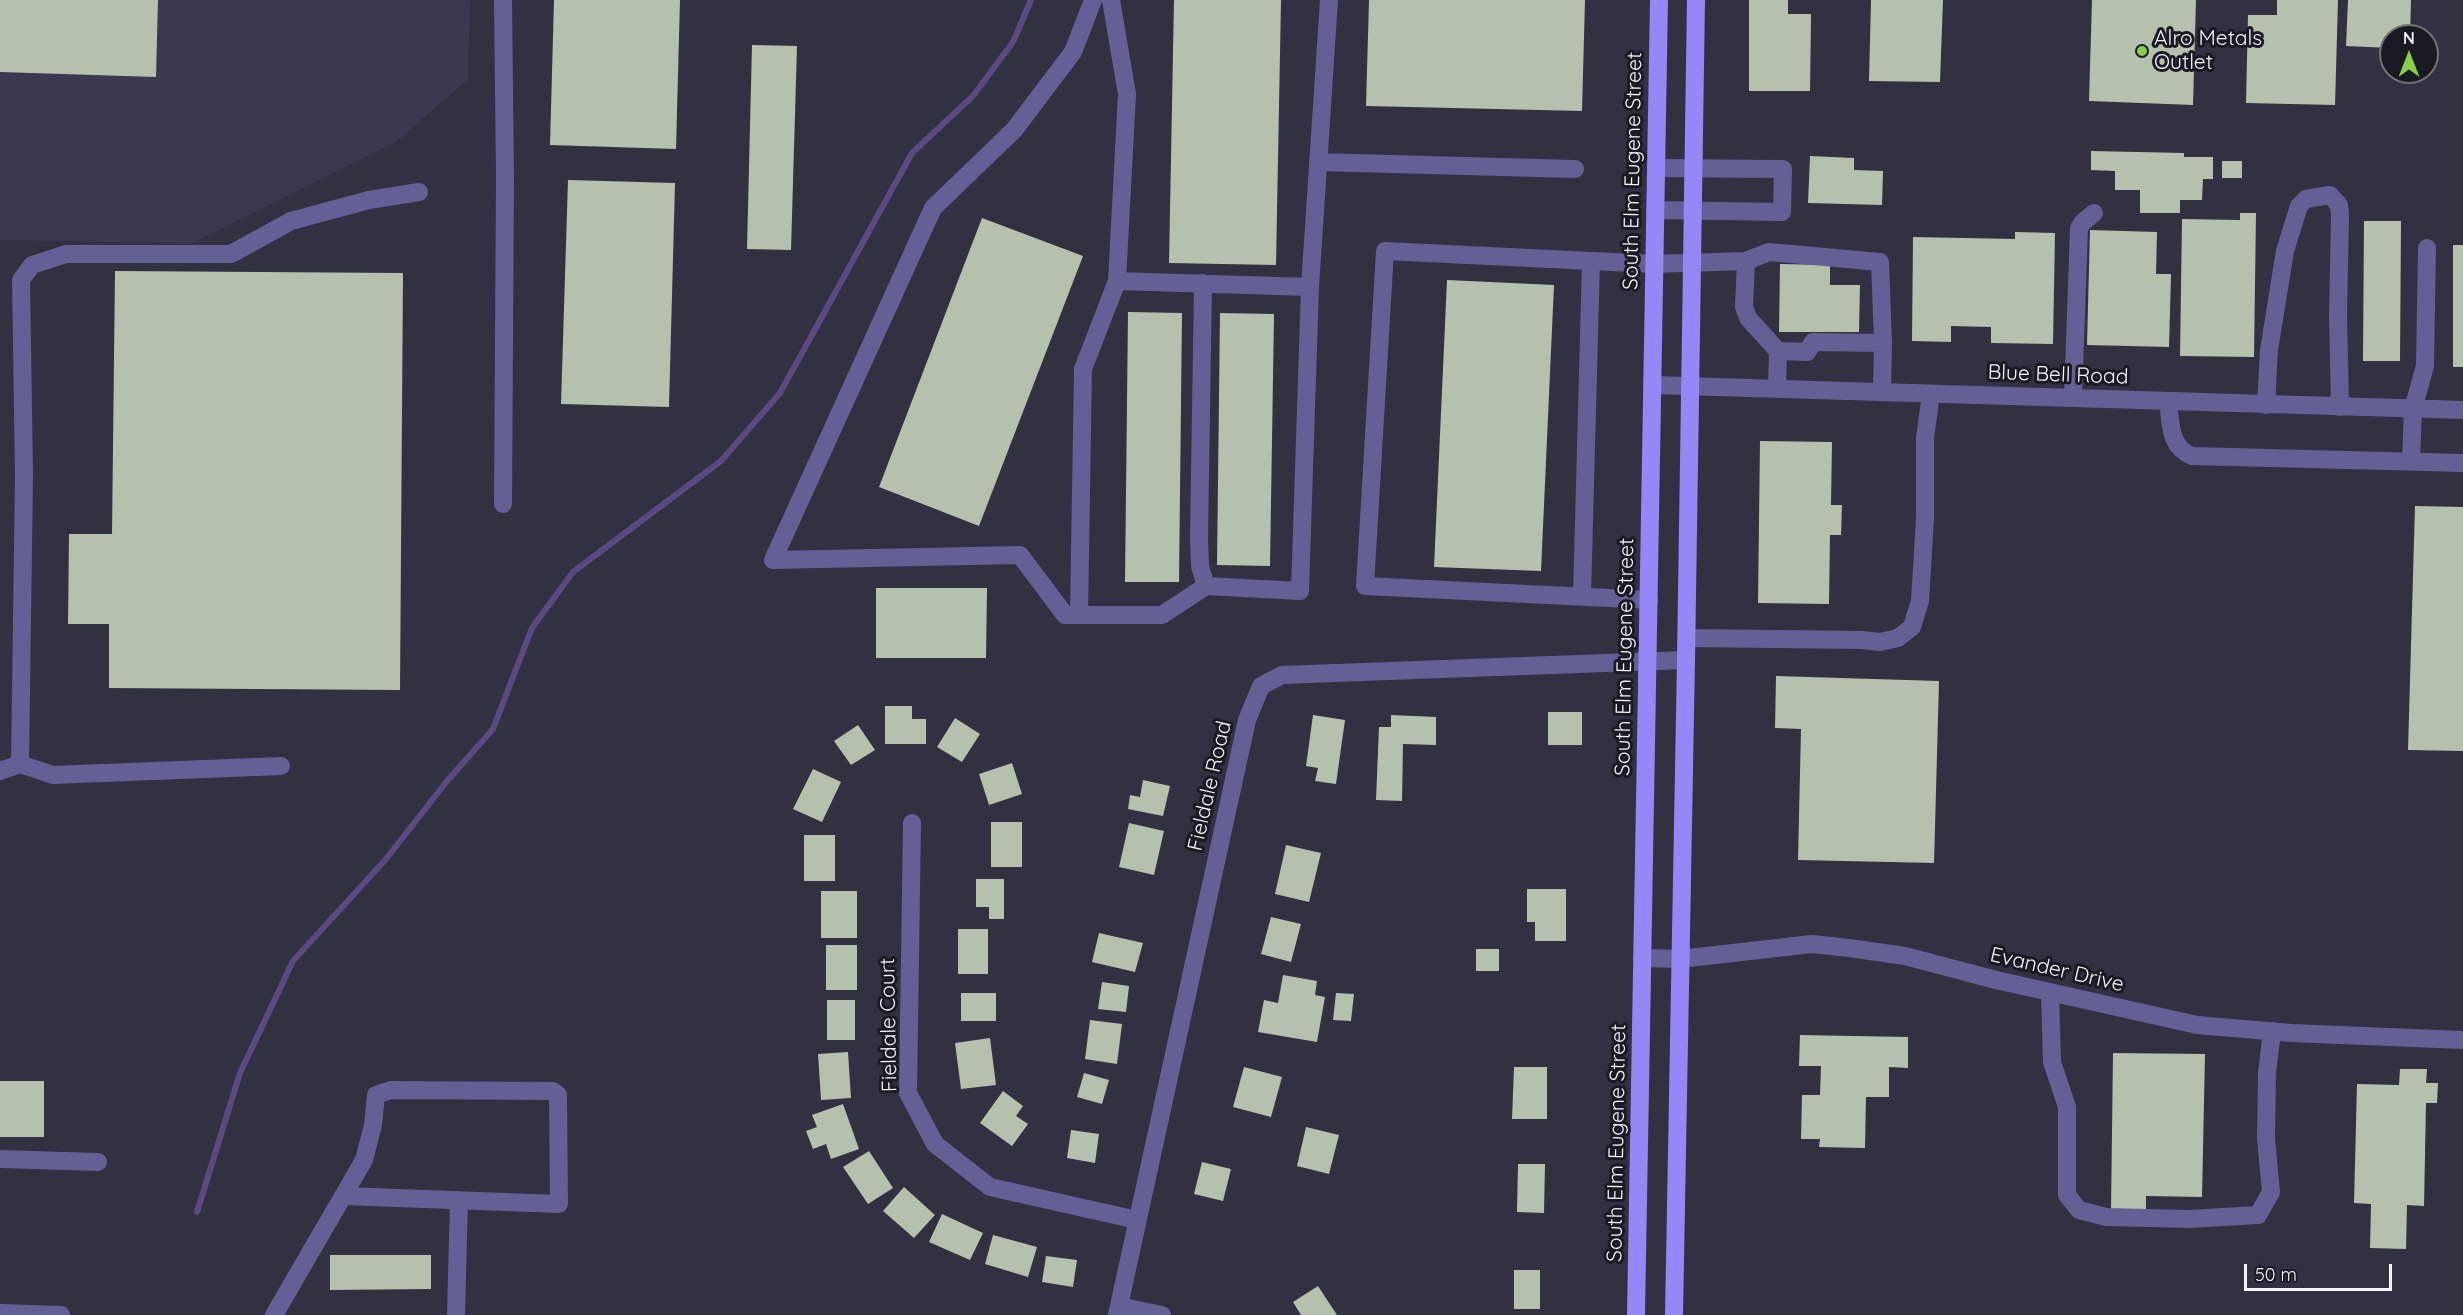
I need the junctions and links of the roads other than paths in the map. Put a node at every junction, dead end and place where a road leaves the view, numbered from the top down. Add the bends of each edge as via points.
1 (503, 0) edge
2 (1093, 0) edge
3 (1111, 0) edge
4 (1329, 0) edge
5 (1659, 0) edge
6 (1696, 0) edge
7 (1318, 162) junction
8 (1656, 168) junction
9 (1692, 168) junction
10 (1575, 169) dead end
11 (419, 192) dead end
12 (1655, 210) junction
13 (1691, 211) junction
14 (2094, 213) dead end
15 (2427, 249) dead end
16 (1591, 261) junction
17 (1746, 261) junction
18 (1691, 263) junction
19 (1654, 264) junction
20 (1117, 281) junction
21 (1203, 283) junction
22 (1310, 287) junction
23 (1884, 343) junction
24 (1778, 351) junction
25 (1652, 385) junction
26 (1689, 386) junction
27 (1777, 389) junction
28 (1882, 392) junction
29 (1931, 394) junction
30 (2073, 398) junction
31 (2168, 402) junction
32 (2266, 405) junction
33 (2340, 407) junction
34 (2413, 409) junction
35 (2463, 410) edge
36 (2411, 462) junction
37 (2463, 463) edge
38 (503, 504) dead end
39 (1206, 586) junction
40 (1582, 596) junction
41 (1649, 600) junction
42 (1079, 615) junction
43 (1687, 638) junction
44 (1686, 660) junction
45 (1648, 662) junction
46 (20, 764) junction
47 (281, 766) dead end
48 (0, 771) edge
49 (912, 823) dead end
50 (1642, 958) junction
51 (1680, 959) junction
52 (2050, 992) junction
53 (2272, 1031) junction
54 (2463, 1040) edge
55 (0, 1159) edge
56 (98, 1162) dead end
57 (345, 1196) junction
58 (459, 1200) junction
59 (1137, 1220) junction
60 (1118, 1311) edge
61 (0, 1313) edge
62 (61, 1315) edge
63 (274, 1315) edge
64 (456, 1315) edge
65 (1162, 1315) edge
66 (1636, 1315) edge
67 (1674, 1315) edge

1 - 38 street
2 - 42 street via 1073,52 1021,121 933,208 773,560 1020,555 1065,615
3 - 20 street via 1128,94
4 - 7 street
5 - 8 main road, South Elm Eugene Street
6 - 9 main road
7 - 10 street
7 - 22 street
8 - 9 street
8 - 12 main road, South Elm Eugene Street
9 - 13 main road
9 - 13 street via 1783,169 1782,212
11 - 46 street via 369,200 291,221 231,254 66,254 32,265 21,280 24,475
12 - 13 street
12 - 19 main road, South Elm Eugene Street
13 - 18 main road
14 - 30 street via 2079,228
15 - 34 street via 2425,366
16 - 19 street
16 - 40 street
16 - 40 street via 1385,251 1365,586
17 - 18 street
17 - 23 street via 1769,252 1880,262
17 - 24 street via 1744,307 1748,318
18 - 19 street
18 - 26 main road
19 - 25 main road, South Elm Eugene Street
20 - 21 street
20 - 42 street via 1083,369
21 - 22 street
21 - 39 street via 1199,538 1200,566
22 - 39 street via 1300,591
23 - 24 street via 1814,342 1807,352
23 - 28 street
24 - 27 street
25 - 26 street, Blue Bell Road
25 - 41 main road, South Elm Eugene Street
26 - 27 street, Blue Bell Road
26 - 43 main road
27 - 28 street, Blue Bell Road
28 - 29 street, Blue Bell Road
29 - 30 street, Blue Bell Road
29 - 43 street via 1920,601 1912,627 1898,638 1880,642
30 - 31 street, Blue Bell Road
31 - 32 street, Blue Bell Road
31 - 36 street via 2175,443 2192,456
32 - 33 street, Blue Bell Road
32 - 33 street via 2269,350 2285,251 2299,206 2306,200 2330,195 2339,205 2340,214
33 - 34 street, Blue Bell Road
34 - 35 street, Blue Bell Road
34 - 36 street
36 - 37 street
39 - 42 street via 1162,615
40 - 41 street
41 - 45 main road, South Elm Eugene Street
43 - 44 main road
44 - 45 street, Fieldale Road
44 - 51 main road
45 - 50 main road, South Elm Eugene Street
45 - 59 street, Fieldale Road via 1282,675 1261,686 1247,720
46 - 47 street via 53,775
46 - 48 street
49 - 59 street, Fieldale Court via 909,1093 935,1144 990,1187
50 - 51 street, Evander Drive
50 - 66 main road, South Elm Eugene Street
51 - 52 street, Evander Drive via 1812,944 1905,956
51 - 67 main road
52 - 53 street, Evander Drive via 2198,1025
52 - 53 street via 2052,1062 2067,1107 2067,1195 2079,1210 2106,1217 2189,1219 2258,1215 2271,1192 2266,1139
53 - 54 street, Evander Drive
55 - 56 street
57 - 58 street
57 - 58 street via 364,1160 373,1125 375,1095 391,1090 553,1091 558,1095 559,1204
57 - 63 street
58 - 64 street
59 - 60 street, Fieldale Road
60 - 65 street
61 - 62 street

